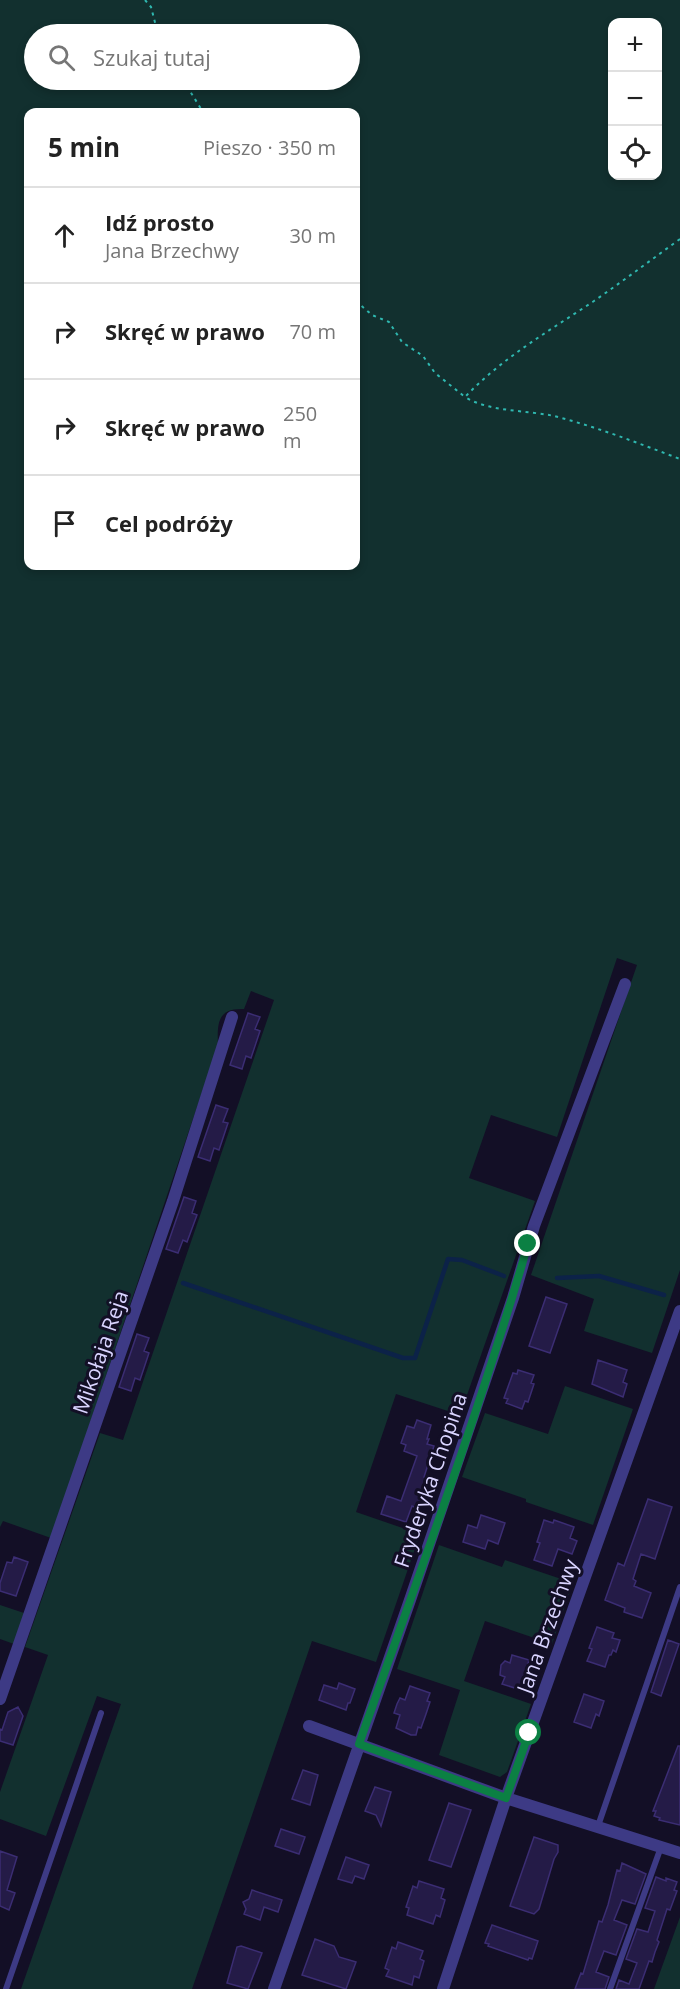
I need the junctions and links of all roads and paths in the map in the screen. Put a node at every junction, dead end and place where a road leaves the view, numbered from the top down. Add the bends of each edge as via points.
1 (146, 0) edge
2 (155, 24) edge
3 (189, 90) edge
4 (200, 108) edge
5 (680, 239) edge
6 (360, 304) edge
7 (465, 397) junction
8 (680, 459) edge
9 (625, 984) dead end
10 (232, 1017) dead end
11 (680, 1311) edge
12 (680, 1587) edge
13 (0, 1699) edge
14 (101, 1713) dead end
15 (309, 1726) dead end
16 (359, 1744) junction
17 (506, 1798) junction
18 (597, 1827) junction
19 (661, 1847) junction
20 (680, 1853) edge
21 (6, 1989) edge
22 (274, 1989) edge
23 (443, 1989) edge
24 (610, 1989) edge

1 - 2 path
3 - 4 path
5 - 7 path via 523,348
6 - 7 path via 389,322 402,342 423,356 435,373
7 - 8 path via 476,404 586,425
9 - 16 street, Fryderyka Chopina via 534,1226 491,1364
10 - 13 street, Mikołaja Reja via 173,1201
11 - 17 street, Jana Brzechwy
12 - 18 lane
14 - 21 lane
15 - 16 street
16 - 17 street
16 - 22 street, Fryderyka Chopina
17 - 18 street
17 - 23 street, Jana Brzechwy
18 - 19 street
19 - 20 street
19 - 24 lane

